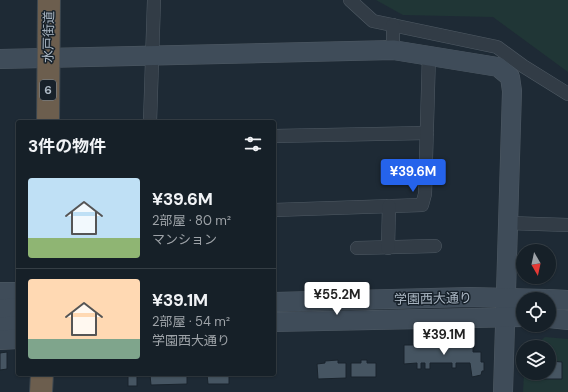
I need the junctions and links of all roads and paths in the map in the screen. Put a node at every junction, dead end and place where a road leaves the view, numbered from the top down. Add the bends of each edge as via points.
1 (49, 0) edge
2 (154, 0) edge
3 (350, 0) edge
4 (393, 25) junction
5 (393, 50) junction
6 (429, 54) junction
7 (153, 55) junction
8 (48, 58) junction
9 (0, 59) edge
10 (568, 94) edge
11 (48, 120) edge
12 (150, 120) edge
13 (427, 133) junction
14 (276, 136) edge
15 (389, 206) junction
16 (276, 210) edge
17 (508, 222) junction
18 (568, 226) edge
19 (435, 246) dead end
20 (357, 248) dead end
21 (388, 248) junction
22 (0, 292) edge
23 (276, 292) edge
24 (506, 298) junction
25 (516, 298) edge
26 (556, 299) edge
27 (335, 300) junction
28 (568, 300) edge
29 (276, 302) edge
30 (11, 317) edge
31 (514, 317) edge
32 (376, 319) junction
33 (556, 319) edge
34 (568, 320) edge
35 (276, 322) edge
36 (276, 331) edge
37 (0, 340) edge
38 (42, 376) edge
39 (41, 392) edge
40 (503, 392) edge

1 - 8 highway, 水戸街道 / 6
2 - 7 street
3 - 4 street via 373,21
4 - 5 street
4 - 10 street via 498,47
5 - 6 street
5 - 7 street
6 - 13 street
6 - 17 street via 498,67 510,77 512,91
7 - 8 street
7 - 12 street
8 - 9 street
8 - 11 highway, 水戸街道 / 6
13 - 14 street
13 - 15 street via 425,194 422,205
15 - 16 street
15 - 21 street
17 - 18 street
17 - 24 street
19 - 21 street
20 - 21 street
22 - 30 street
23 - 27 street
24 - 25 street, 学園西大通り
24 - 27 street, 学園西大通り
24 - 31 street
26 - 28 street
27 - 29 street, 学園西大通り
30 - 37 street
31 - 32 street, 学園西大通り
31 - 40 street
32 - 35 street, 学園西大通り
32 - 36 street via 299,331
33 - 34 street
38 - 39 highway

